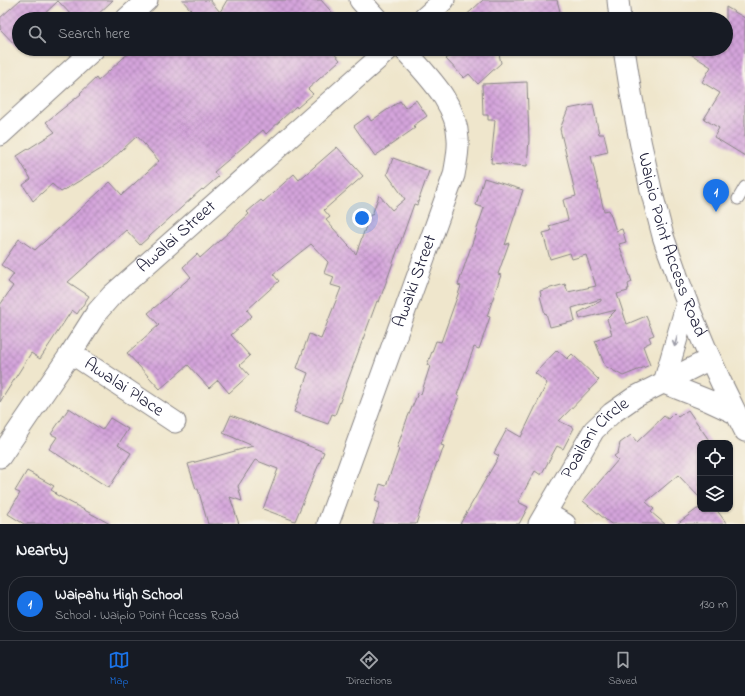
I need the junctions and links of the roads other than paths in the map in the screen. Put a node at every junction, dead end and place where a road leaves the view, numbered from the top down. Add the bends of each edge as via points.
1 (147, 0) edge
2 (360, 0) edge
3 (444, 0) edge
4 (618, 0) edge
5 (134, 12) edge
6 (371, 12) edge
7 (431, 12) edge
8 (619, 12) edge
9 (86, 56) edge
10 (381, 56) edge
11 (410, 56) edge
12 (625, 56) edge
13 (0, 135) edge
14 (745, 187) edge
15 (738, 199) dead end
16 (687, 303) junction
17 (71, 353) junction
18 (710, 359) junction
19 (664, 383) junction
20 (735, 413) junction
21 (175, 422) dead end
22 (745, 431) edge
23 (0, 457) edge
24 (542, 518) edge
25 (328, 524) edge
26 (565, 524) edge

1 - 5 street
2 - 6 street
3 - 7 street
4 - 8 street
9 - 13 street
10 - 17 street, Awalai Street via 112,295 97,312
11 - 25 street, Awaiki Street via 437,87 450,107 458,138 454,175
12 - 16 street, Waipio Point Access Road via 646,170 664,237
14 - 15 lane
16 - 18 street, Waipio Point Access Road
16 -> 19 street
17 - 21 street, Awalai Place
17 - 23 street, Awalai Street
18 - 19 street, Poailani Circle
18 - 20 street, Waipio Point Access Road
19 - 20 street
19 - 24 street, Poailani Circle via 635,397 594,430
20 - 22 street, Waipio Point Access Road
24 - 26 street, Poailani Circle

